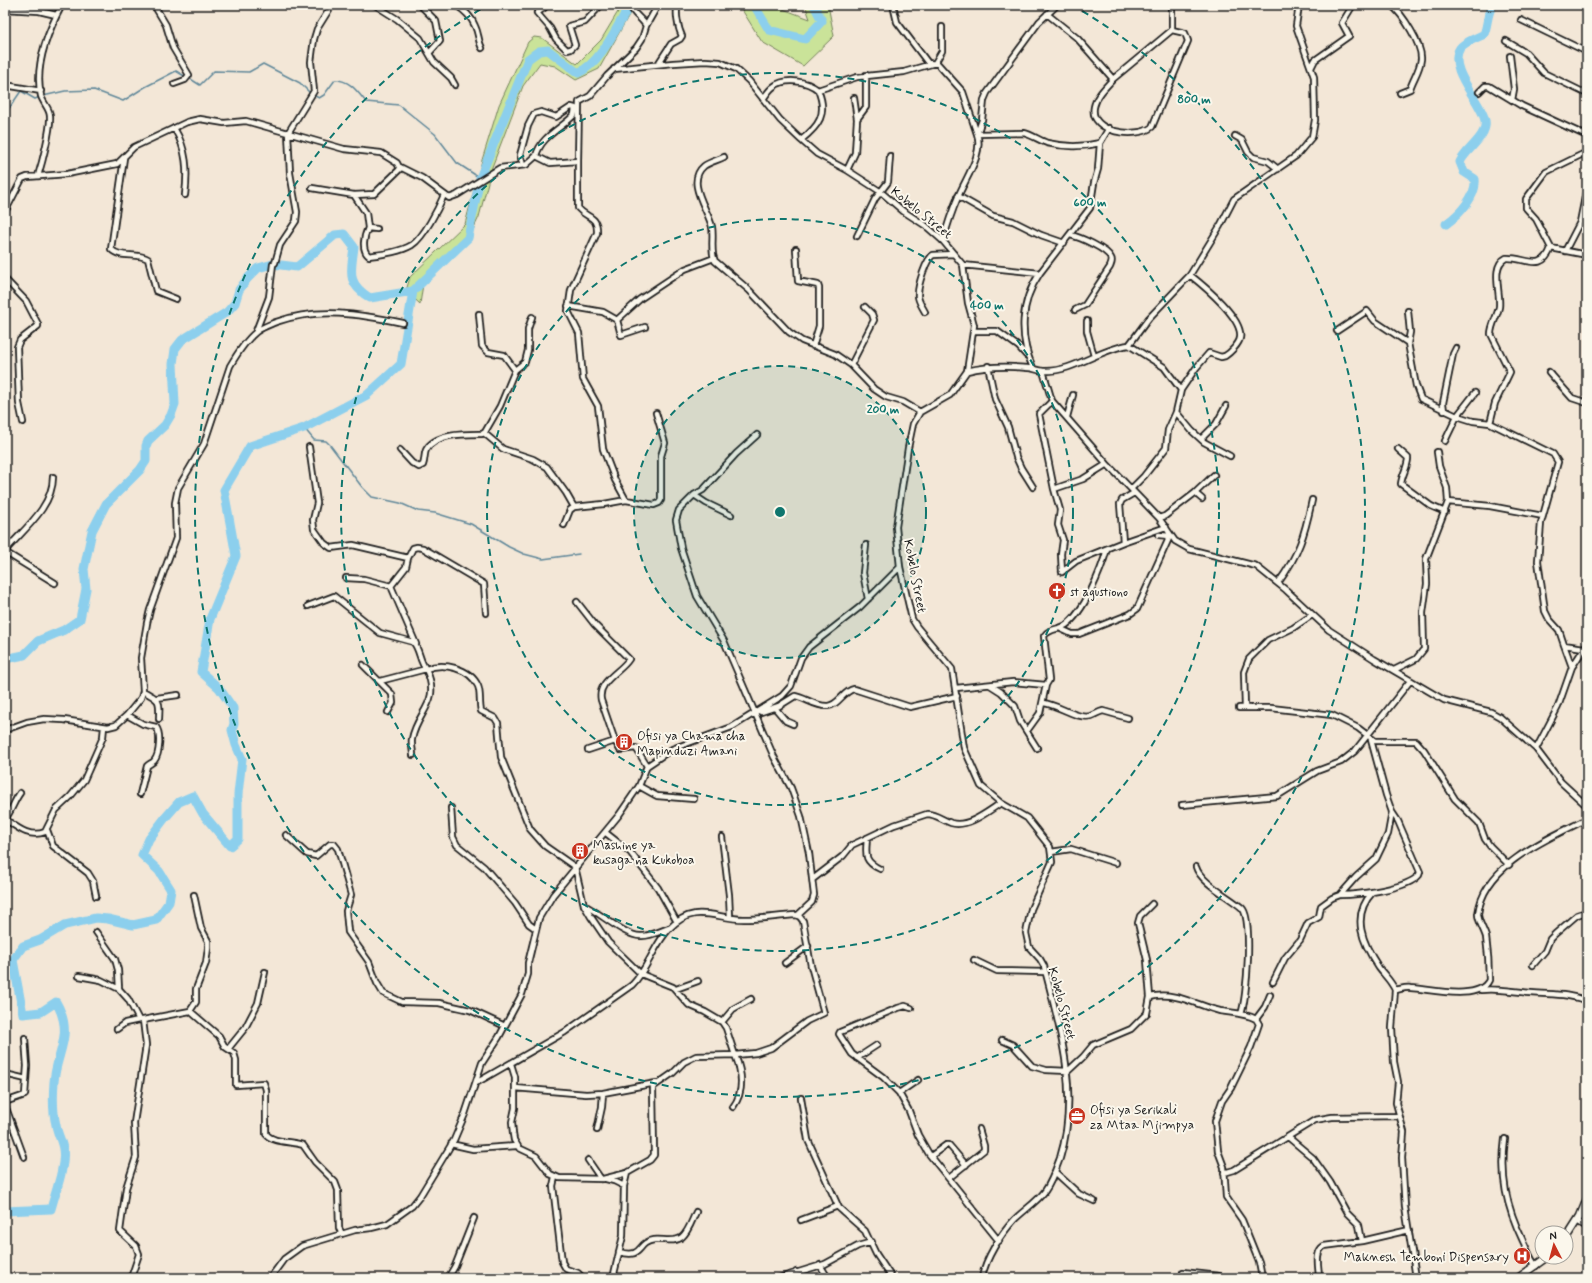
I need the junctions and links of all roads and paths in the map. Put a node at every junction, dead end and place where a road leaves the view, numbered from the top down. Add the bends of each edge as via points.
1 (62, 5) edge
2 (154, 5) edge
3 (332, 5) edge
4 (375, 5) edge
5 (420, 5) edge
6 (456, 5) edge
7 (543, 5) edge
8 (601, 5) edge
9 (630, 5) edge
10 (658, 5) edge
11 (678, 5) edge
12 (893, 5) edge
13 (1057, 5) edge
14 (1172, 5) edge
15 (1299, 5) edge
16 (1353, 5) edge
17 (1391, 5) edge
18 (5, 9) edge
19 (1047, 14) junction
20 (56, 15) junction
21 (1521, 20) dead end
22 (646, 26) junction
23 (942, 27) dead end
24 (1172, 30) junction
25 (1506, 41) dead end
26 (482, 48) dead end
27 (430, 52) junction
28 (1587, 52) edge
29 (1510, 56) dead end
30 (935, 63) junction
31 (658, 64) junction
32 (1311, 68) junction
33 (614, 69) junction
34 (866, 75) junction
35 (1113, 79) junction
36 (174, 84) dead end
37 (455, 85) dead end
38 (5, 86) edge
39 (818, 90) junction
40 (41, 91) junction
41 (1479, 92) dead end
42 (1400, 93) dead end
43 (1587, 94) edge
44 (854, 98) dead end
45 (763, 99) junction
46 (1512, 100) junction
47 (857, 118) junction
48 (174, 128) junction
49 (1109, 128) junction
50 (288, 133) junction
51 (976, 134) junction
52 (1235, 136) dead end
53 (1587, 136) edge
54 (801, 140) junction
55 (1100, 143) junction
56 (1587, 152) edge
57 (536, 156) junction
58 (890, 156) dead end
59 (724, 157) dead end
60 (124, 158) junction
61 (578, 161) junction
62 (523, 165) junction
63 (400, 167) junction
64 (1278, 169) junction
65 (847, 170) junction
66 (38, 176) junction
67 (1587, 187) edge
68 (312, 188) dead end
69 (881, 192) junction
70 (184, 195) dead end
71 (354, 195) junction
72 (444, 195) junction
73 (958, 196) junction
74 (5, 212) edge
75 (368, 228) junction
76 (377, 229) dead end
77 (1070, 235) junction
78 (857, 236) dead end
79 (943, 241) junction
80 (1064, 243) junction
81 (1550, 248) junction
82 (796, 249) dead end
83 (1565, 251) junction
84 (954, 254) junction
85 (1587, 255) edge
86 (714, 258) junction
87 (963, 265) junction
88 (1040, 273) junction
89 (1190, 275) junction
90 (5, 279) edge
91 (176, 299) dead end
92 (568, 306) junction
93 (865, 307) dead end
94 (1075, 310) dead end
95 (1408, 311) dead end
96 (925, 312) dead end
97 (479, 314) dead end
98 (532, 317) dead end
99 (617, 320) junction
100 (1087, 321) dead end
101 (403, 323) dead end
102 (646, 327) dead end
103 (256, 331) junction
104 (973, 331) junction
105 (1337, 331) dead end
106 (1408, 343) junction
107 (1129, 345) junction
108 (813, 346) junction
109 (1456, 348) dead end
110 (1028, 356) junction
111 (1094, 356) junction
112 (851, 365) junction
113 (988, 366) junction
114 (1034, 368) junction
115 (515, 370) junction
116 (967, 371) junction
117 (1043, 371) junction
118 (1549, 372) dead end
119 (1181, 390) junction
120 (1475, 393) dead end
121 (1073, 395) dead end
122 (1052, 400) junction
123 (1587, 403) edge
124 (1226, 406) dead end
125 (1444, 411) junction
126 (920, 412) junction
127 (1176, 412) junction
128 (656, 413) dead end
129 (1457, 416) junction
130 (1067, 417) junction
131 (23, 422) dead end
132 (1490, 423) junction
133 (484, 433) junction
134 (757, 435) dead end
135 (1201, 439) junction
136 (1445, 441) dead end
137 (309, 447) dead end
138 (1398, 449) dead end
139 (400, 450) dead end
140 (1437, 452) dead end
141 (1230, 456) dead end
142 (1107, 464) junction
143 (1214, 475) dead end
144 (53, 477) dead end
145 (1033, 487) dead end
146 (1054, 489) junction
147 (1133, 491) junction
148 (1195, 493) junction
149 (694, 495) junction
150 (1202, 499) dead end
151 (626, 500) junction
152 (1312, 500) dead end
153 (1448, 502) junction
154 (574, 507) junction
155 (1445, 512) junction
156 (731, 515) dead end
157 (1543, 516) junction
158 (1159, 518) junction
159 (564, 525) dead end
160 (1167, 529) junction
161 (1152, 532) junction
162 (1159, 535) junction
163 (1170, 536) junction
164 (1123, 542) junction
165 (866, 545) dead end
166 (1107, 549) junction
167 (5, 552) edge
168 (408, 558) junction
169 (900, 567) junction
170 (346, 578) dead end
171 (55, 583) dead end
172 (1278, 583) junction
173 (391, 586) junction
174 (868, 599) junction
175 (576, 602) dead end
176 (308, 606) dead end
177 (486, 613) dead end
178 (1312, 615) junction
179 (1059, 628) junction
180 (1564, 645) junction
181 (416, 646) junction
182 (1585, 646) edge
183 (363, 665) dead end
184 (1572, 667) junction
185 (426, 669) junction
186 (1394, 670) junction
187 (380, 681) junction
188 (1410, 681) junction
189 (990, 685) junction
190 (1046, 685) junction
191 (956, 688) junction
192 (143, 691) junction
193 (178, 695) dead end
194 (957, 696) junction
195 (157, 698) junction
196 (1043, 703) junction
197 (775, 708) junction
198 (1239, 708) dead end
199 (1245, 708) junction
200 (388, 712) dead end
201 (756, 712) junction
202 (127, 715) junction
203 (1128, 718) dead end
204 (159, 719) dead end
205 (793, 724) dead end
206 (104, 728) junction
207 (5, 730) edge
208 (1027, 731) junction
209 (1369, 738) junction
210 (615, 741) junction
211 (1038, 748) dead end
212 (1536, 749) junction
213 (588, 750) dead end
214 (413, 755) dead end
215 (647, 766) junction
216 (639, 786) junction
217 (20, 793) dead end
218 (140, 794) dead end
219 (694, 799) dead end
220 (1001, 803) junction
221 (1182, 805) dead end
222 (1587, 806) edge
223 (451, 808) dead end
224 (1392, 812) junction
225 (5, 818) edge
226 (1587, 819) edge
227 (47, 830) junction
228 (606, 834) junction
229 (286, 835) dead end
230 (722, 837) dead end
231 (867, 838) junction
232 (1051, 852) junction
233 (1116, 863) dead end
234 (1509, 865) junction
235 (575, 867) junction
236 (1196, 868) dead end
237 (880, 869) dead end
238 (813, 879) junction
239 (1372, 892) junction
240 (194, 895) dead end
241 (1340, 895) junction
242 (96, 896) dead end
243 (1152, 904) dead end
244 (584, 905) junction
245 (1587, 909) edge
246 (798, 915) junction
247 (730, 917) junction
248 (677, 922) junction
249 (669, 928) junction
250 (536, 929) junction
251 (96, 932) dead end
252 (808, 946) junction
253 (974, 960) dead end
254 (785, 963) dead end
255 (1533, 965) dead end
256 (265, 972) dead end
257 (1045, 972) junction
258 (641, 974) junction
259 (79, 976) dead end
260 (698, 981) dead end
261 (1273, 982) dead end
262 (119, 989) junction
263 (676, 990) junction
264 (1395, 990) junction
265 (1481, 990) junction
266 (1270, 995) dead end
267 (1150, 997) junction
268 (751, 999) dead end
269 (1587, 1001) edge
270 (911, 1008) dead end
271 (190, 1011) junction
272 (1241, 1014) junction
273 (1256, 1019) junction
274 (141, 1020) junction
275 (722, 1022) junction
276 (505, 1026) junction
277 (117, 1029) dead end
278 (25, 1038) dead end
279 (1002, 1040) dead end
280 (877, 1045) dead end
281 (228, 1049) junction
282 (735, 1055) junction
283 (857, 1058) junction
284 (511, 1064) junction
285 (1068, 1071) junction
286 (5, 1074) edge
287 (26, 1079) junction
288 (918, 1080) dead end
289 (476, 1083) junction
290 (656, 1083) junction
291 (515, 1088) junction
292 (603, 1093) junction
293 (899, 1093) junction
294 (801, 1098) dead end
295 (5, 1102) edge
296 (5, 1105) edge
297 (733, 1107) dead end
298 (1398, 1116) junction
299 (979, 1129) dead end
300 (596, 1130) dead end
301 (1288, 1137) junction
302 (1505, 1138) dead end
303 (451, 1144) junction
304 (516, 1146) junction
305 (931, 1156) junction
306 (24, 1157) dead end
307 (588, 1160) dead end
308 (966, 1165) junction
309 (1055, 1172) junction
310 (627, 1173) junction
311 (1224, 1173) junction
312 (555, 1176) junction
313 (949, 1178) junction
314 (602, 1179) junction
315 (624, 1186) junction
316 (1587, 1199) edge
317 (1094, 1201) dead end
318 (838, 1206) junction
319 (696, 1212) dead end
320 (474, 1218) dead end
321 (801, 1220) dead end
322 (1577, 1221) junction
323 (1574, 1226) edge
324 (1587, 1227) edge
325 (1409, 1230) junction
326 (342, 1234) junction
327 (999, 1241) junction
328 (1362, 1241) junction
329 (872, 1242) junction
330 (619, 1252) junction
331 (820, 1265) junction
332 (1536, 1266) joint
333 (796, 1272) junction
334 (1183, 1272) dead end
335 (131, 1278) edge
336 (270, 1278) edge
337 (448, 1278) edge
338 (582, 1278) edge
339 (613, 1278) edge
340 (779, 1278) edge
341 (799, 1278) edge
342 (828, 1278) edge
343 (892, 1278) edge
344 (982, 1278) edge
345 (1226, 1278) edge
346 (1262, 1278) edge
347 (1319, 1278) edge
348 (1416, 1278) edge
349 (1518, 1278) edge

1 - 20 street
2 - 36 street via 166,25 171,44 189,75
3 - 50 street via 317,29 314,39 311,62 314,91
4 - 27 street via 413,31
5 - 27 street via 437,23 440,41
6 - 26 street via 465,10 475,26
7 - 8 street via 544,8 537,13 567,50 575,44 569,26 585,22
9 - 22 street via 632,11
10 - 22 street
11 - 31 street via 678,26 682,36 671,44
12 - 30 street via 897,22 904,34 928,63
13 - 19 street
14 - 24 street
15 - 32 street via 1296,26
16 - 32 street via 1342,23 1349,36 1315,60
17 - 42 street via 1408,25 1420,50 1421,60 1410,89
18 - 20 street
19 - 35 street via 1076,38
19 - 51 street via 987,93 982,120
20 - 40 street via 43,51
21 - 28 street
22 - 33 street via 636,48
23 - 30 street via 942,51
24 - 35 street
24 - 49 street via 1184,32 1188,41 1152,127 1148,131 1131,133
25 - 43 street via 1526,53 1544,74
27 - 37 street via 434,62
29 - 46 street via 1514,89
30 - 34 street via 904,72
30 - 51 street via 963,92
31 - 33 street, Kobelo Street
31 - 45 street, Kobelo Street via 705,61 727,64 741,72
32 - 64 street via 1315,94 1314,132 1306,146
33 - 61 street via 590,96 579,102
34 - 39 street
34 - 47 street via 866,108
35 - 49 street via 1094,107 1097,123
38 - 40 street
39 - 45 street via 805,82 786,83 773,87
39 - 54 street via 822,104 818,126
40 - 66 street via 41,97 50,115 44,156
41 - 46 street via 1485,86 1489,86
44 - 47 street
45 - 54 street, Kobelo Street
46 - 53 street
47 - 65 street via 855,153
48 - 50 street via 200,119 224,123 246,121
48 - 60 street via 134,147
48 - 70 street via 182,142 186,168
49 - 55 street
50 - 63 street via 344,149 381,153
50 - 103 street via 296,221 280,245 273,264 269,297
51 - 55 street via 1024,133 1056,144 1086,146
51 - 73 street via 979,140 975,158
52 - 64 street via 1242,140 1248,152 1254,157 1268,161
54 - 65 street, Kobelo Street via 817,154
55 - 77 street via 1092,203 1083,220
56 - 81 street via 1546,172 1526,198 1526,208 1536,219
57 - 61 street via 550,163
57 - 62 street
57 - 62 street via 543,142 574,115 574,108 570,107 556,117 541,112 534,114 520,155
58 - 69 street via 888,182
59 - 86 street via 705,165 700,171 696,187 710,222
60 - 66 street via 117,164 104,167
60 - 91 street via 111,249 120,254 148,259 156,291
61 - 92 street via 578,208 595,220 597,233 576,276
62 - 72 street via 500,168 457,195 449,198
63 - 71 street via 398,173 376,193
63 - 72 street via 422,178
64 - 89 street via 1234,199
65 - 69 street, Kobelo Street
66 - 74 street via 22,179
67 - 83 street via 1580,222
68 - 71 street
69 - 78 street
69 - 79 street, Kobelo Street
71 - 75 street via 366,213
72 - 75 street via 429,224 410,246 369,256 364,247 364,236
73 - 79 street
73 - 80 street via 993,216 1013,221
75 - 76 street
77 - 80 street
77 - 94 street via 1095,246 1110,256 1112,261 1085,305
79 - 84 street, Kobelo Street
80 - 88 street
81 - 83 street
81 - 132 street via 1547,257 1542,261 1506,258 1499,265 1499,308 1491,334 1510,372 1495,403
82 - 108 street via 798,281 818,285 819,288 819,326
83 - 85 street
84 - 87 street, Kobelo Street
84 - 96 street via 933,255 927,261 918,294 918,300
86 - 99 street via 685,269 640,299
86 - 108 street via 789,332
87 - 88 street
87 - 104 street
88 - 110 street via 1024,311 1023,338
89 - 107 street via 1149,318
89 - 119 street via 1224,306 1238,325 1240,338 1236,346 1225,356 1210,354 1196,368
90 - 131 street via 26,301 38,324 20,340 17,347 19,403
92 - 99 street via 603,312
92 - 151 street via 570,317 579,333 583,379 598,406 603,449
93 - 112 street via 874,320
95 - 106 street
97 - 115 street via 482,346 488,352 504,355
98 - 115 street via 528,334 528,356
99 - 102 street via 621,335
100 - 111 street
101 - 103 street via 343,313 320,313 296,316
103 - 192 street via 230,366 204,444 178,488 175,503 176,538 147,623 141,658
104 - 110 street via 997,331
104 - 116 street
105 - 106 street via 1367,311 1374,321
106 - 125 street via 1421,399
107 - 111 street
107 - 119 street via 1164,367
108 - 112 street via 835,354
109 - 125 street via 1443,403
110 - 114 street
111 - 117 street via 1068,367
112 - 126 street via 886,398 903,402
113 - 114 street
113 - 116 street
113 - 145 street via 995,399 1008,427 1016,457
114 - 117 street
115 - 133 street via 500,406
116 - 126 street via 950,395
117 - 122 street
118 - 123 street via 1572,398
119 - 127 street
120 - 129 street
121 - 130 street
122 - 130 street
122 - 146 street via 1039,414
124 - 135 street via 1216,424
125 - 129 street
126 - 169 street, Kobelo Street via 910,433 897,517
127 - 135 street
127 - 147 street via 1168,430 1166,448
128 - 151 street via 665,443 661,456 661,500 654,504
129 - 132 street
129 - 136 street
130 - 142 street
132 - 157 street via 1555,456 1558,462
133 - 139 street via 445,437 432,443 425,451 423,465 419,467
133 - 154 street via 503,449 533,459 547,467
134 - 149 street via 703,490
135 - 141 street
137 - 168 street via 317,503 313,520 314,529 324,543 331,548 353,546
138 - 155 street via 1408,458 1408,464 1402,474 1402,484 1431,506
140 - 153 street via 1447,488
142 - 146 street via 1074,483
142 - 147 street
143 - 148 street
144 - 167 street via 50,493 44,505
146 - 166 street via 1060,510 1058,525 1064,540 1061,571 1076,561
147 - 158 street
147 - 164 street via 1120,504
148 - 150 street
148 - 158 street
149 - 156 street
149 - 201 street via 679,510 676,520 681,548 697,596 724,641
151 - 154 street
152 - 172 street via 1306,531 1294,559
153 - 155 street
153 - 157 street via 1490,506
154 - 159 street via 570,510
155 - 186 street via 1426,559 1424,649 1416,659
157 - 180 street via 1538,561 1545,610 1559,630
158 - 160 street
160 - 161 street
160 - 162 street
160 - 163 street
161 - 162 street
161 - 164 street
162 - 163 street
163 - 172 street via 1189,549 1256,566
163 - 179 street via 1137,609 1079,634 1072,634
164 - 166 street
165 - 174 street via 863,573
166 - 179 street via 1092,589 1067,624
167 - 171 street
168 - 173 street via 406,567
168 - 177 street via 413,548 423,548 484,584
169 - 174 street
169 - 191 street, Kobelo Street via 912,619 921,633 949,663
170 - 173 street
172 - 178 street
173 - 181 street
174 - 201 street via 809,647 800,658 791,686 782,696
175 - 210 street via 629,659 609,679 600,693
176 - 181 street via 334,596 380,633 413,642
178 - 186 street via 1329,630
178 - 199 street via 1268,640 1249,660 1244,672
179 - 190 street via 1046,633 1043,638 1049,680
180 - 182 street
180 - 184 street
181 - 185 street via 421,664
182 - 184 street
183 - 187 street
184 - 212 street via 1558,707
185 - 187 street
185 - 214 street via 431,680 430,703 412,737
185 - 235 street via 449,666 471,676 479,688 481,710 495,718 498,723 501,757 530,828 545,846
186 - 188 street
187 - 200 street via 393,696 394,703
188 - 209 street
188 - 212 street via 1444,700 1496,714
189 - 190 street via 1013,682
189 - 191 street
189 - 208 street via 1011,700
190 - 196 street
191 - 194 street, Kobelo Street
192 - 195 street
192 - 202 street via 141,698
193 - 195 street
194 - 197 street via 910,707 854,689 829,706 795,696
194 - 220 street, Kobelo Street via 964,748 985,792
195 - 204 street
196 - 203 street via 1053,704 1080,716 1092,716 1102,711
196 - 208 street via 1040,713
197 - 201 street
197 - 205 street via 786,721
198 - 199 street
199 - 209 street via 1271,708 1332,715 1358,728
201 - 215 street via 732,727 672,749
201 - 238 street via 774,758 793,792 808,848
202 - 206 street via 116,725
202 - 218 street via 158,730 157,755 147,766
206 - 207 street via 44,719
206 - 227 street via 103,737 84,780 56,810
208 - 211 street
209 - 221 street via 1347,759 1317,771 1277,796
209 - 224 street
209 - 234 street via 1380,741 1416,741 1455,799 1479,823 1490,846
210 - 213 street
210 - 215 street via 620,750 636,748
212 - 222 street via 1561,782
215 - 216 street
216 - 219 street via 656,796
216 - 228 street
217 - 225 street
220 - 231 street via 963,824 952,823 928,814 894,825
220 - 232 street, Kobelo Street via 1027,818 1050,847
223 - 250 street via 453,837 457,845 484,867 515,903 529,924
224 - 239 street via 1420,872 1411,881
224 - 241 street via 1388,834 1376,860
225 - 227 street via 31,834
226 - 234 street via 1523,853
227 - 242 street via 53,846 88,873 93,881
228 - 235 street
228 - 248 street via 630,852 658,888
229 - 276 street via 310,855 316,856 330,844 334,844 338,849 351,895 346,911 348,932 369,962 383,993 402,1002 439,1002 470,1010
230 - 247 street
231 - 237 street via 867,860
231 - 238 street via 852,845 843,856
232 - 233 street via 1071,849
232 - 257 street, Kobelo Street via 1052,862 1031,909 1026,933 1029,947 1040,959
234 - 265 street via 1494,877 1478,914 1485,936 1488,966 1488,980
235 - 244 street
235 - 250 street via 544,908
236 - 272 street via 1213,887 1242,908 1246,914 1248,934 1245,999
238 - 246 street via 814,900
239 - 241 street
239 - 264 street via 1362,905 1361,934 1378,966
240 - 271 street via 208,948 207,959 196,990 196,1002
241 - 261 street via 1321,906 1319,917 1308,923
243 - 267 street via 1140,916 1138,923 1147,960
244 - 249 street via 622,930 638,936
244 - 258 street via 608,942
245 - 255 street via 1554,934 1545,951
246 - 247 street via 743,919
246 - 252 street via 803,921
247 - 248 street via 702,913
248 - 249 street
249 - 258 street
250 - 276 street via 525,984
251 - 262 street via 115,959
252 - 254 street
252 - 282 street via 824,1013 807,1021 771,1048 756,1053
253 - 257 street via 997,971
256 - 281 street via 258,1003 245,1028
257 - 285 street, Kobelo Street via 1062,1034
258 - 263 street
258 - 284 street via 632,985 607,1004
259 - 262 street via 101,980
260 - 263 street
262 - 274 street
263 - 275 street via 689,1005
264 - 265 street
264 - 298 street via 1392,1028 1398,1082
265 - 269 street via 1565,994
266 - 273 street
267 - 272 street via 1173,996 1221,1011
267 - 285 street via 1147,1013 1135,1026 1120,1035 1093,1045
268 - 275 street via 733,1009
270 - 283 street via 898,1008 839,1032 847,1048
271 - 274 street
271 - 281 street via 219,1036
272 - 273 street
273 - 311 street via 1259,1024 1252,1047 1222,1101 1215,1121 1218,1151
274 - 277 street via 125,1023
274 - 335 street via 146,1045 134,1123 136,1160 126,1188 120,1223 120,1231 136,1246 139,1254
275 - 282 street
276 - 289 street via 482,1063
278 - 287 street
279 - 285 street via 1013,1045 1032,1066 1046,1070
280 - 283 street
281 - 326 street via 236,1060 236,1085 264,1083 267,1136 303,1145 315,1162 335,1182 338,1190 339,1228
282 - 290 street via 696,1056
282 - 297 street via 741,1085
283 - 293 street via 877,1072
284 - 289 street
284 - 291 street via 515,1075
285 - 309 street, Kobelo Street via 1064,1145
286 - 287 street
287 - 295 street via 25,1095
288 - 293 street
289 - 303 street
290 - 292 street
290 - 310 street via 653,1090 654,1155
291 - 292 street
291 - 304 street via 512,1122
292 - 300 street
293 - 305 street via 918,1135
294 - 318 street via 809,1144
296 - 306 street
298 - 301 street via 1319,1119
298 - 325 street via 1404,1132 1405,1207
299 - 308 street via 984,1150
301 - 311 street via 1234,1170
301 - 328 street via 1313,1158 1347,1213 1359,1224
302 - 332 street via 1502,1172 1506,1198 1516,1226
303 - 304 street via 473,1149
303 - 326 street via 420,1196 404,1212 387,1224
304 - 312 street via 536,1156 547,1171
305 - 308 street via 949,1145
305 - 313 street
307 - 314 street
308 - 313 street
309 - 317 street via 1079,1194
309 - 327 street, Kobelo Street via 1045,1191 1013,1221
310 - 314 street
310 - 315 street
311 - 346 street via 1226,1197 1242,1220 1259,1262
312 - 314 street via 569,1179
312 - 338 street via 553,1186 562,1262 566,1269 578,1273
313 - 327 street
314 - 315 street
315 - 330 street via 624,1229
316 - 322 street
318 - 321 street
318 - 329 street via 865,1231
319 - 330 street via 682,1237 676,1240 654,1240 645,1243 637,1254 633,1255
320 - 337 street
322 - 323 street
322 - 324 street
325 - 328 street
325 - 348 street
326 - 336 street via 291,1252
327 - 344 street, Kobelo Street via 987,1260
328 - 347 street via 1324,1246 1320,1249
329 - 331 street via 858,1246
329 - 343 street
330 - 339 street
331 - 333 street
331 - 342 street
332 - 349 street
333 - 340 street
333 - 341 street
334 - 345 street

